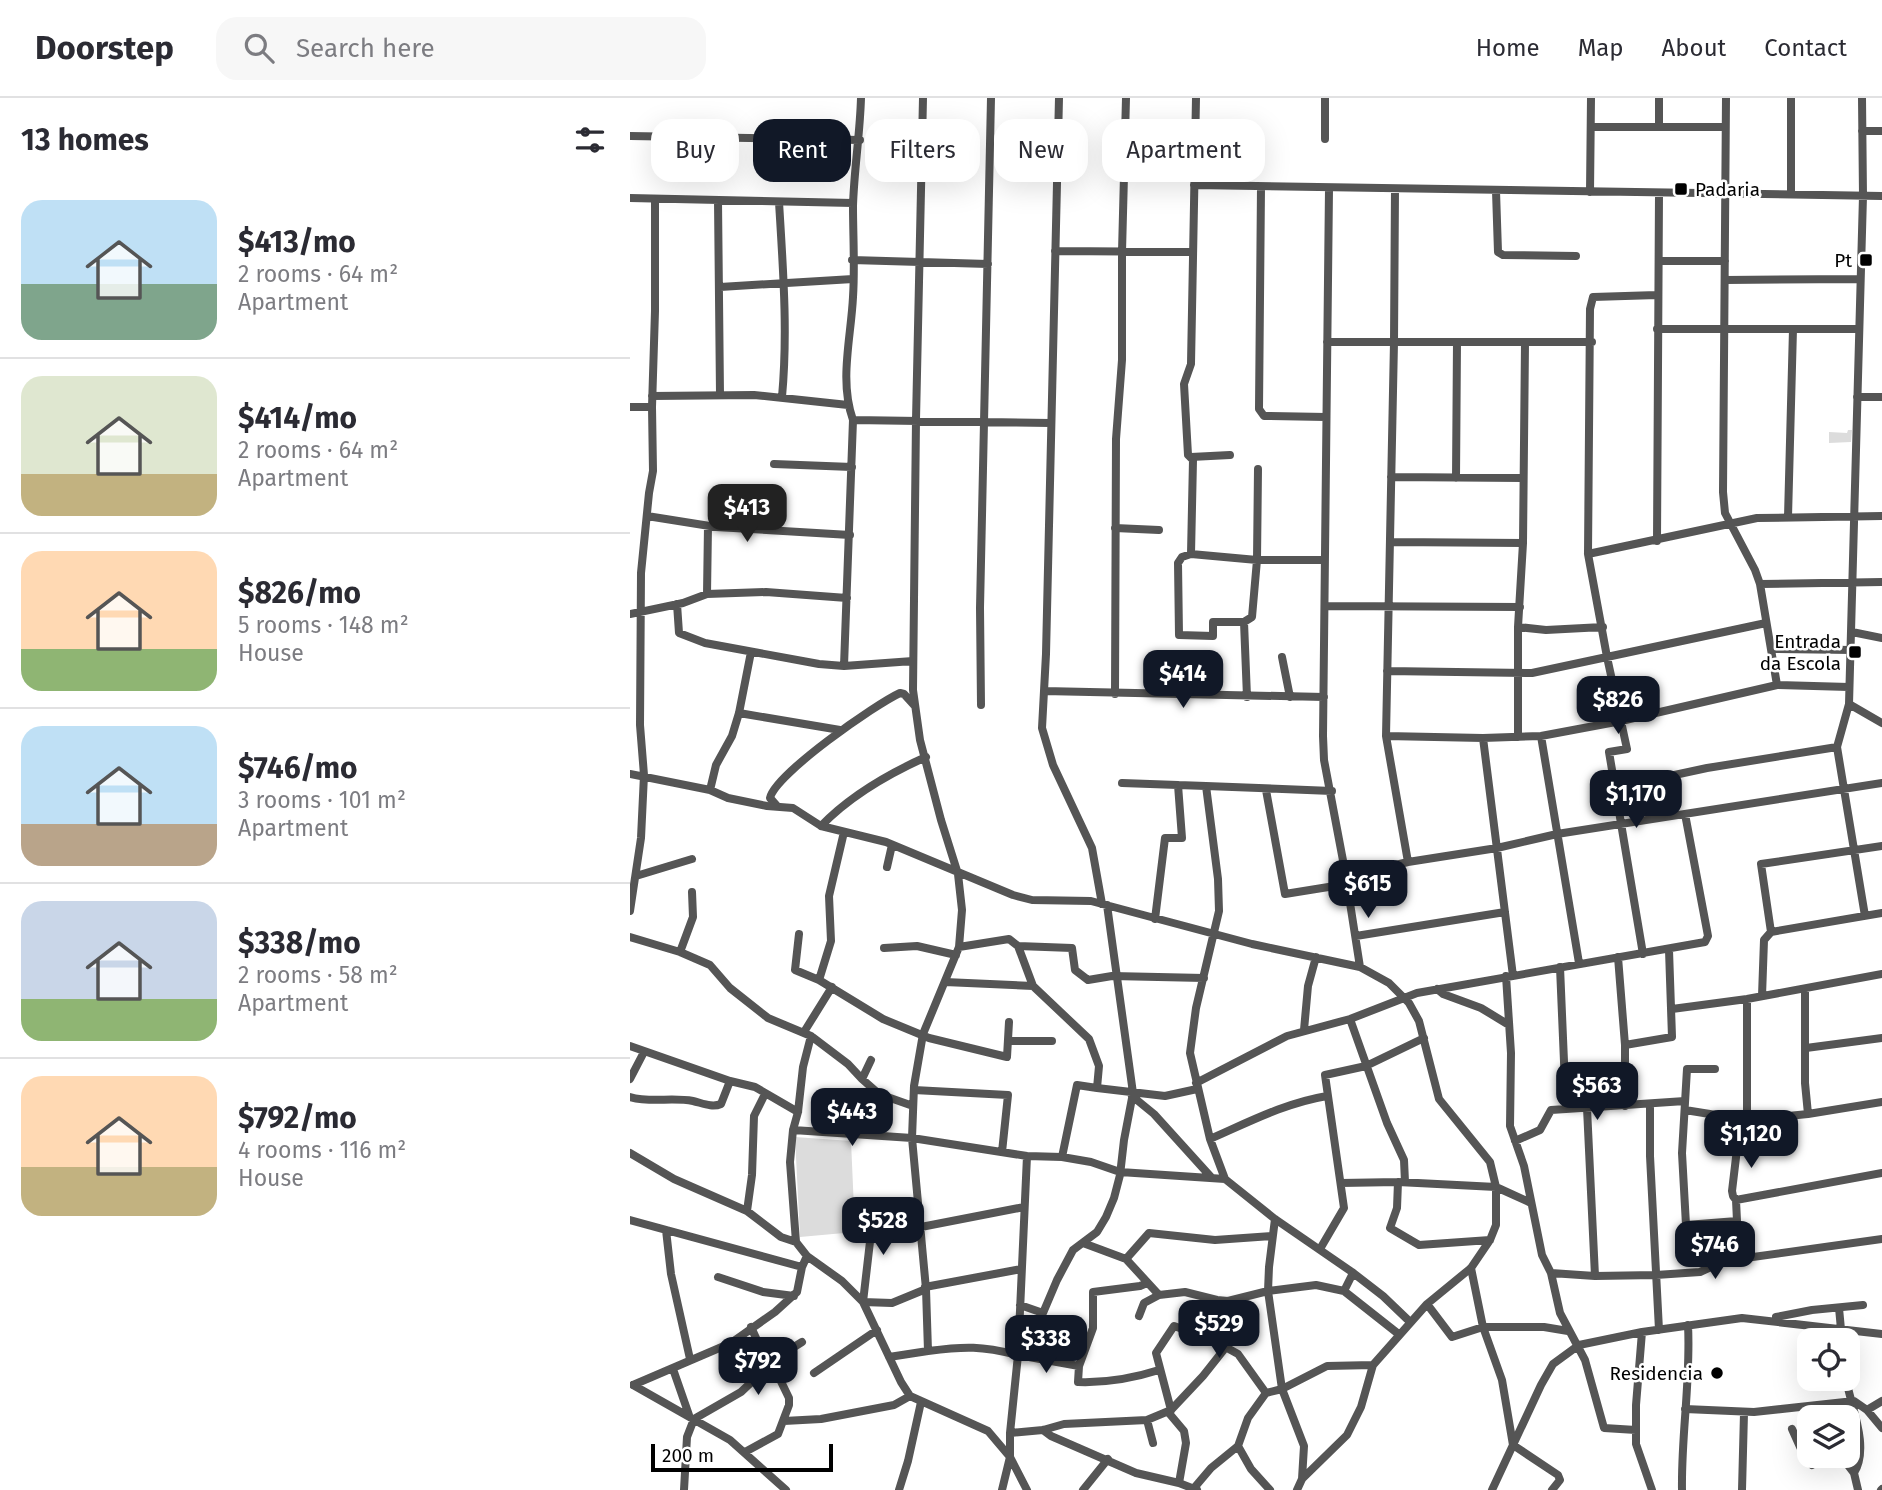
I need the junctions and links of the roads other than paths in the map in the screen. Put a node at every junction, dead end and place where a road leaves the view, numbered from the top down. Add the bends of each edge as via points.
1 (861, 98) edge
2 (923, 98) edge
3 (990, 98) edge
4 (1059, 98) edge
5 (1126, 98) edge
6 (1196, 98) edge
7 (1325, 98) edge
8 (1591, 98) edge
9 (1659, 98) edge
10 (1726, 98) edge
11 (1791, 98) edge
12 (1863, 98) edge
13 (1195, 119) edge
14 (1591, 127) junction
15 (1659, 127) junction
16 (1725, 127) junction
17 (1862, 131) junction
18 (1882, 131) edge
19 (630, 136) edge
20 (1325, 139) dead end
21 (860, 140) junction
22 (1194, 185) joint
23 (1261, 187) junction
24 (1329, 189) junction
25 (1395, 189) junction
26 (1496, 191) junction
27 (1590, 192) junction
28 (1659, 194) junction
29 (1791, 194) junction
30 (1727, 195) junction
31 (1863, 196) junction
32 (1882, 197) edge
33 (630, 198) edge
34 (655, 199) junction
35 (718, 201) junction
36 (779, 202) junction
37 (853, 203) junction
38 (1055, 251) junction
39 (1122, 252) junction
40 (1193, 252) junction
41 (1576, 256) dead end
42 (852, 260) junction
43 (1659, 261) junction
44 (1725, 261) junction
45 (920, 262) junction
46 (988, 264) junction
47 (853, 279) junction
48 (1860, 279) junction
49 (1725, 280) junction
50 (784, 285) junction
51 (720, 288) junction
52 (1657, 295) junction
53 (1657, 329) junction
54 (1793, 329) junction
55 (1859, 329) junction
56 (1724, 330) junction
57 (1457, 341) junction
58 (1326, 342) junction
59 (1394, 342) junction
60 (1592, 342) junction
61 (1525, 343) junction
62 (720, 394) junction
63 (652, 396) junction
64 (782, 397) junction
65 (1857, 397) junction
66 (1882, 397) edge
67 (848, 405) junction
68 (630, 407) edge
69 (652, 407) junction
70 (1326, 416) junction
71 (853, 420) junction
72 (916, 420) junction
73 (985, 421) junction
74 (1050, 423) junction
75 (1230, 455) dead end
76 (1191, 457) junction
77 (774, 464) dead end
78 (852, 467) junction
79 (1258, 469) dead end
80 (1391, 477) junction
81 (1456, 478) junction
82 (1523, 478) junction
83 (647, 516) junction
84 (1855, 516) junction
85 (1882, 516) edge
86 (1788, 517) junction
87 (1730, 525) junction
88 (708, 526) junction
89 (1115, 528) junction
90 (1159, 530) dead end
91 (850, 535) junction
92 (1657, 541) junction
93 (1390, 542) junction
94 (1523, 543) junction
95 (1588, 554) junction
96 (1191, 555) junction
97 (1257, 560) junction
98 (1323, 560) junction
99 (630, 568) edge
100 (641, 569) junction
101 (1853, 582) junction
102 (1882, 582) edge
103 (1760, 584) junction
104 (707, 594) junction
105 (847, 598) junction
106 (677, 604) junction
107 (1325, 606) junction
108 (1389, 607) junction
109 (1520, 607) junction
110 (641, 611) junction
111 (630, 614) edge
112 (1244, 622) junction
113 (1766, 623) junction
114 (1518, 627) junction
115 (1603, 627) junction
116 (1852, 632) junction
117 (1882, 638) edge
118 (1771, 649) junction
119 (1852, 650) junction
120 (751, 652) junction
121 (1282, 657) dead end
122 (1607, 657) junction
123 (913, 661) junction
124 (844, 666) junction
125 (1387, 671) junction
126 (1517, 674) junction
127 (1777, 685) junction
128 (1849, 687) junction
129 (1044, 691) junction
130 (1115, 694) junction
131 (1247, 697) junction
132 (1290, 697) junction
133 (1324, 697) junction
134 (1849, 704) junction
135 (914, 705) junction
136 (981, 705) dead end
137 (739, 713) junction
138 (1621, 721) junction
139 (1882, 723) edge
140 (840, 730) junction
141 (1386, 736) junction
142 (1541, 736) junction
143 (1518, 737) junction
144 (1483, 738) junction
145 (1837, 747) junction
146 (926, 757) junction
147 (630, 774) edge
148 (644, 775) junction
149 (1122, 783) dead end
150 (1882, 783) edge
151 (1178, 785) junction
152 (1206, 786) junction
153 (1614, 788) junction
154 (1845, 788) junction
155 (710, 790) junction
156 (1266, 790) junction
157 (1332, 791) junction
158 (776, 806) junction
159 (1685, 814) junction
160 (1620, 825) junction
161 (821, 826) junction
162 (844, 832) junction
163 (1557, 834) junction
164 (892, 845) junction
165 (1882, 846) edge
166 (1497, 848) junction
167 (1854, 850) junction
168 (692, 859) dead end
169 (1408, 862) junction
170 (887, 867) dead end
171 (958, 874) junction
172 (636, 876) junction
173 (1347, 881) junction
174 (692, 892) dead end
175 (1104, 904) junction
176 (630, 911) edge
177 (1505, 912) junction
178 (1882, 913) edge
179 (1866, 916) junction
180 (1155, 919) junction
181 (1771, 932) junction
182 (1216, 933) junction
183 (799, 934) dead end
184 (1356, 936) junction
185 (630, 937) edge
186 (1018, 946) junction
187 (884, 948) dead end
188 (1669, 950) junction
189 (958, 951) junction
190 (680, 952) junction
191 (1643, 954) junction
192 (1315, 957) junction
193 (1618, 957) junction
194 (1579, 963) junction
195 (1360, 967) junction
196 (1560, 967) junction
197 (1882, 974) edge
198 (1116, 976) junction
199 (1510, 976) junction
200 (1204, 978) junction
201 (819, 980) junction
202 (945, 982) junction
203 (1033, 986) junction
204 (832, 987) junction
205 (1437, 989) junction
206 (1805, 989) junction
207 (1762, 996) junction
208 (1405, 998) junction
209 (1746, 999) junction
210 (1672, 1009) junction
211 (1350, 1019) junction
212 (1009, 1022) dead end
213 (1509, 1025) junction
214 (1304, 1030) junction
215 (807, 1034) junction
216 (923, 1034) junction
217 (1423, 1038) junction
218 (1882, 1038) edge
219 (1009, 1041) junction
220 (1052, 1041) dead end
221 (1625, 1045) junction
222 (630, 1046) edge
223 (1806, 1048) junction
224 (644, 1052) junction
225 (872, 1060) dead end
226 (1366, 1066) junction
227 (1715, 1069) dead end
228 (630, 1079) edge
229 (862, 1079) junction
230 (730, 1081) junction
231 (1196, 1086) junction
232 (1097, 1087) junction
233 (914, 1090) junction
234 (765, 1094) junction
235 (1132, 1095) junction
236 (1327, 1096) junction
237 (630, 1097) edge
238 (1882, 1102) edge
239 (1650, 1105) junction
240 (913, 1106) junction
241 (1685, 1106) junction
242 (1625, 1107) junction
243 (1587, 1108) junction
244 (1566, 1109) junction
245 (798, 1112) junction
246 (1808, 1114) junction
247 (1747, 1120) junction
248 (793, 1130) junction
249 (912, 1138) junction
250 (1210, 1139) junction
251 (1515, 1142) junction
252 (1737, 1149) dead end
253 (1002, 1152) junction
254 (630, 1153) edge
255 (1027, 1156) junction
256 (1062, 1157) junction
257 (1120, 1172) junction
258 (1882, 1172) edge
259 (1211, 1177) junction
260 (1225, 1179) junction
261 (1402, 1182) junction
262 (1341, 1183) junction
263 (1496, 1186) junction
264 (1736, 1200) junction
265 (1530, 1202) junction
266 (1024, 1207) junction
267 (747, 1211) junction
268 (1275, 1219) junction
269 (630, 1220) edge
270 (920, 1227) junction
271 (666, 1230) junction
272 (1272, 1237) junction
273 (1882, 1239) edge
274 (1490, 1240) junction
275 (796, 1242) junction
276 (1083, 1243) junction
277 (1320, 1249) junction
278 (807, 1256) junction
279 (1126, 1259) junction
280 (802, 1267) junction
281 (1471, 1268) junction
282 (1021, 1269) junction
283 (1353, 1273) junction
284 (1551, 1273) junction
285 (1656, 1275) junction
286 (1595, 1276) junction
287 (718, 1278) dead end
288 (1147, 1283) junction
289 (925, 1288) junction
290 (1344, 1291) junction
291 (1268, 1292) junction
292 (1159, 1295) junction
293 (794, 1296) junction
294 (1217, 1300) junction
295 (863, 1302) junction
296 (1427, 1304) junction
297 (1020, 1305) junction
298 (1863, 1306) dead end
299 (1839, 1308) junction
300 (1139, 1316) dead end
301 (1407, 1319) dead end
302 (1766, 1319) junction
303 (1688, 1325) junction
304 (751, 1327) junction
305 (1483, 1327) junction
306 (1839, 1328) joint
307 (877, 1330) junction
308 (1659, 1330) junction
309 (1568, 1331) junction
310 (1860, 1331) edge
311 (1396, 1332) dead end
312 (1642, 1332) junction
313 (1882, 1334) edge
314 (1211, 1339) junction
315 (802, 1342) dead end
316 (1579, 1345) junction
317 (1226, 1347) junction
318 (928, 1351) junction
319 (1018, 1356) junction
320 (889, 1357) junction
321 (690, 1359) junction
322 (770, 1364) junction
323 (1373, 1365) junction
324 (1079, 1366) junction
325 (673, 1369) junction
326 (1159, 1370) junction
327 (814, 1373) dead end
328 (631, 1384) edge
329 (1282, 1389) junction
330 (1848, 1391) edge
331 (1266, 1393) junction
332 (910, 1396) junction
333 (1850, 1401) junction
334 (1882, 1401) edge
335 (921, 1402) junction
336 (1685, 1409) junction
337 (1867, 1410) junction
338 (1170, 1411) junction
339 (1744, 1413) junction
340 (692, 1418) junction
341 (1147, 1420) junction
342 (784, 1421) junction
343 (1882, 1428) edge
344 (1792, 1429) dead end
345 (1043, 1430) junction
346 (1636, 1430) junction
347 (1010, 1433) junction
348 (1797, 1441) edge
349 (1153, 1443) dead end
350 (1514, 1445) junction
351 (1238, 1446) junction
352 (746, 1452) junction
353 (1010, 1457) junction
354 (1108, 1460) junction
355 (1850, 1468) edge
356 (1854, 1473) junction
357 (1302, 1479) junction
358 (1180, 1483) junction
359 (783, 1489) edge
360 (1195, 1489) edge
361 (684, 1490) edge
362 (900, 1490) edge
363 (1002, 1490) edge
364 (1027, 1490) edge
365 (1083, 1490) edge
366 (1270, 1490) edge
367 (1297, 1490) edge
368 (1492, 1490) edge
369 (1552, 1490) edge
370 (1652, 1490) edge
371 (1682, 1490) edge
372 (1742, 1490) edge
373 (1858, 1490) edge

1 - 21 street
2 - 45 street
3 - 46 street
4 - 38 street
5 - 39 street
6 - 13 street
7 - 20 street
8 - 14 street
9 - 15 street
10 - 16 street
11 - 29 street
12 - 17 street
14 - 15 street
14 - 27 street
15 - 16 street
16 - 30 street
17 - 18 street
17 - 31 street
19 - 21 street
21 - 37 street
22 - 23 street
22 - 40 street
23 - 24 street
23 - 70 street via 1259,409 1264,416
24 - 25 street
24 - 58 street
25 - 26 street
25 - 59 street
26 - 27 street
26 - 41 street via 1498,252
27 - 28 street
28 - 30 street
28 - 43 street
29 - 30 street
29 - 31 street
30 - 44 street
31 - 32 street
31 - 48 street
33 - 34 street
34 - 35 street
34 - 63 street
35 - 36 street
35 - 51 street
36 - 37 street
36 - 50 street
37 - 42 street
38 - 39 street
38 - 74 street
39 - 40 street
39 - 89 street
40 - 76 street via 1191,364 1184,384
42 - 45 street
42 - 47 street
43 - 44 street
43 - 52 street
44 - 49 street
45 - 46 street
45 - 72 street
46 - 73 street
47 - 50 street
47 - 67 street
48 - 49 street
48 - 55 street
49 - 56 street
50 - 51 street
50 - 64 street
51 - 62 street
52 - 53 street
52 - 60 street via 1593,297
53 - 56 street
53 - 92 street
54 - 55 street
54 - 56 street
54 - 86 street
55 - 65 street
56 - 87 street via 1723,492
57 - 59 street
57 - 61 street
57 - 81 street
58 - 59 street
58 - 70 street
59 - 80 street
60 - 61 street
60 - 95 street
61 - 82 street
62 - 63 street
62 - 64 street
63 - 69 street
64 - 67 street
65 - 66 street
65 - 84 street
67 - 71 street
68 - 69 street
69 - 83 street via 653,471
70 - 98 street
71 - 72 street
71 - 78 street
72 - 73 street
72 - 123 street
73 - 74 street
73 - 136 street
74 - 129 street
75 - 76 street
76 - 96 street
77 - 78 street
78 - 91 street
79 - 97 street
80 - 81 street
80 - 93 street
81 - 82 street
82 - 94 street
83 - 88 street
83 - 100 street
84 - 85 street
84 - 86 street
84 - 101 street
86 - 87 street
87 - 92 street
87 - 103 street
88 - 91 street
88 - 104 street
89 - 90 street
89 - 130 street
91 - 105 street
92 - 95 street
93 - 94 street
93 - 108 street
94 - 109 street
95 - 115 street
96 - 97 street
96 - 112 street via 1178,563 1179,635 1213,636 1213,622
97 - 98 street
97 - 112 street via 1252,617
98 - 107 street
99 - 100 street
100 - 110 street
101 - 102 street
101 - 103 street
101 - 116 street
103 - 113 street
104 - 105 street via 766,592
104 - 106 street
105 - 124 street
106 - 110 street
106 - 120 street via 679,633
107 - 108 street
107 - 133 street
108 - 109 street
108 - 125 street
109 - 114 street
110 - 111 street
110 - 148 street via 639,725
112 - 131 street
113 - 118 street
113 - 122 street
114 - 115 street
114 - 126 street
115 - 122 street
116 - 117 street
116 - 119 street
118 - 119 street
118 - 127 street
119 - 128 street
120 - 124 street
120 - 137 street
121 - 132 street
122 - 126 street
122 - 138 street
123 - 124 street
123 - 135 street
125 - 126 street
125 - 141 street
126 - 143 street
127 - 128 street
127 - 138 street
128 - 134 street
129 - 130 street
129 - 175 street via 1041,722 1048,749 1092,848
130 - 131 street
131 - 132 street
132 - 133 street
133 - 157 street via 1324,760
134 - 139 street
134 - 145 street
135 - 140 street via 900,694
135 - 146 street
137 - 140 street
137 - 155 street
138 - 142 street
138 - 153 street via 1627,749 1609,752
140 - 158 street via 774,788 771,798
141 - 144 street
141 - 169 street
142 - 143 street
142 - 163 street
143 - 144 street
144 - 166 street
145 - 153 street
145 - 154 street
146 - 161 street via 870,787
146 - 171 street
147 - 148 street
148 - 155 street
148 - 172 street
149 - 151 street
150 - 154 street
151 - 152 street
151 - 180 street via 1182,838 1165,838
152 - 156 street
152 - 182 street via 1219,896
153 - 160 street
154 - 159 street
154 - 167 street
155 - 158 street via 728,798
156 - 157 street
156 - 173 street via 1285,894
157 - 173 street
158 - 161 street via 793,808
159 - 160 street
159 - 188 street via 1708,936 1705,942
160 - 163 street
160 - 191 street
161 - 162 street
162 - 164 street
162 - 201 street via 829,896 831,941
163 - 166 street
163 - 194 street
164 - 170 street
164 - 171 street
165 - 167 street
166 - 169 street
166 - 177 street
167 - 179 street
167 - 181 street via 1761,864
168 - 172 street
169 - 173 street
171 - 175 street via 1032,900
171 - 189 street via 962,897
172 - 176 street
173 - 184 street
174 - 190 street via 693,917
175 - 180 street
175 - 198 street
177 - 184 street
177 - 199 street
178 - 179 street
179 - 181 street
180 - 182 street
181 - 207 street via 1764,940
182 - 192 street
182 - 200 street
183 - 201 street via 795,970
184 - 195 street
185 - 190 street
186 - 189 street via 1009,939
186 - 198 street via 1072,948 1075,970 1084,979
186 - 203 street
187 - 189 street
188 - 191 street
188 - 210 street
189 - 202 street
190 - 215 street via 710,965 768,1018
191 - 193 street
192 - 195 street
192 - 214 street
193 - 194 street
193 - 221 street
194 - 196 street
195 - 208 street
196 - 199 street
196 - 244 street
197 - 206 street
198 - 200 street
198 - 235 street
199 - 205 street
199 - 213 street
200 - 231 street via 1190,1053
201 - 204 street
202 - 203 street
202 - 216 street
203 - 232 street via 1089,1039 1099,1066
204 - 215 street
204 - 216 street via 883,1019
205 - 208 street
205 - 213 street
206 - 207 street
206 - 223 street
207 - 209 street
208 - 211 street
208 - 217 street
209 - 210 street
209 - 247 street
210 - 221 street via 1672,1037
211 - 214 street
211 - 226 street
212 - 219 street
213 - 251 street via 1510,1126
214 - 231 street via 1270,1043
215 - 229 street
215 - 245 street
216 - 219 street via 1007,1057
216 - 233 street
217 - 226 street
217 - 263 street via 1439,1099 1490,1161
218 - 223 street
219 - 220 street
221 - 242 street
222 - 224 street
223 - 246 street
224 - 228 street
224 - 230 street
225 - 229 street
226 - 236 street via 1325,1075
226 - 261 street via 1404,1160
227 - 241 street via 1688,1069
229 - 240 street via 879,1094
230 - 234 street
230 - 237 street via 716,1106
231 - 235 street via 1165,1096
231 - 250 street
232 - 235 street
232 - 256 street via 1077,1085
233 - 240 street
233 - 253 street via 1008,1095
234 - 245 street
234 - 267 street via 754,1116
235 - 257 street
235 - 259 street
236 - 250 street via 1302,1100
236 - 262 street
238 - 246 street
239 - 241 street
239 - 242 street
239 - 285 street
240 - 249 street
241 - 247 street
241 - 264 street via 1686,1224 1737,1221
242 - 243 street
243 - 244 street
243 - 286 street
244 - 251 street via 1551,1110 1540,1130
245 - 248 street
246 - 247 street
248 - 249 street
248 - 275 street via 790,1162
249 - 253 street
249 - 270 street
250 - 260 street
251 - 265 street
252 - 264 street via 1732,1191
253 - 255 street
254 - 267 street via 674,1179
255 - 256 street
255 - 266 street
256 - 257 street
257 - 259 street
257 - 276 street via 1106,1217
258 - 264 street
259 - 260 street
260 - 268 street
261 - 262 street
261 - 263 street
261 - 274 street via 1390,1228 1419,1245
262 - 277 street via 1344,1208
263 - 265 street
263 - 274 street via 1496,1225
265 - 284 street via 1542,1255
266 - 270 street
266 - 282 street
267 - 275 street via 780,1237
268 - 272 street
268 - 277 street
269 - 271 street
270 - 289 street
270 - 295 street via 871,1233
271 - 280 street
271 - 321 street
272 - 279 street via 1226,1240 1149,1233
272 - 291 street
273 - 285 street via 1724,1261 1700,1272
274 - 281 street
275 - 278 street
276 - 279 street
276 - 297 street via 1073,1250 1043,1313
277 - 283 street
278 - 280 street
278 - 295 street
279 - 288 street
280 - 293 street
281 - 296 street
281 - 305 street
282 - 289 street
282 - 297 street
283 - 290 street
283 - 301 street
284 - 286 street
284 - 309 street
285 - 286 street
285 - 308 street
287 - 293 street
288 - 292 street
288 - 324 street via 1093,1292 1093,1328
289 - 295 street via 891,1303
289 - 318 street
290 - 291 street via 1316,1285
290 - 311 street
291 - 294 street
291 - 329 street
292 - 294 street via 1185,1292
292 - 300 street via 1144,1303
293 - 304 street
294 - 314 street
295 - 307 street
296 - 305 street via 1452,1337
296 - 323 street
297 - 319 street
298 - 299 street
299 - 302 street
299 - 306 street
302 - 303 street
302 - 306 street
303 - 308 street
303 - 336 street
304 - 321 street via 731,1343
304 - 322 street
305 - 309 street
305 - 350 street via 1502,1380
307 - 320 street
307 - 327 street
308 - 312 street
309 - 316 street
310 - 313 street
312 - 316 street
312 - 346 street
314 - 317 street
314 - 326 street via 1174,1325 1156,1353
315 - 322 street
316 - 346 street via 1604,1428
316 - 350 street via 1553,1364
317 - 331 street via 1238,1354
317 - 338 street
318 - 319 street via 986,1347
318 - 320 street
319 - 324 street
319 - 347 street
320 - 332 street
321 - 325 street
322 - 340 street via 741,1392
322 - 342 street via 789,1398
323 - 329 street via 1327,1366
323 - 357 street via 1347,1435
324 - 326 street via 1077,1382 1132,1379
325 - 328 street
325 - 340 street
326 - 338 street
328 - 340 street
329 - 331 street
329 - 357 street via 1304,1446
330 - 333 street
331 - 351 street via 1248,1418
332 - 335 street
332 - 342 street via 894,1405
333 - 337 street
333 - 339 street
333 - 356 street via 1859,1433 1860,1464
334 - 337 street
335 - 353 street via 988,1431
335 - 362 street
336 - 339 street
336 - 371 street
337 - 343 street
338 - 341 street
338 - 358 street via 1184,1430 1186,1443
339 - 372 street
340 - 352 street
340 - 361 street
341 - 345 street via 1064,1424
341 - 349 street
342 - 352 street via 778,1434
344 - 348 street
345 - 347 street
345 - 354 street
346 - 370 street via 1636,1444
347 - 353 street
350 - 368 street
350 - 369 street via 1558,1475 1560,1480
351 - 360 street
351 - 366 street
352 - 359 street
353 - 363 street
353 - 364 street
354 - 358 street via 1136,1473
354 - 365 street
355 - 356 street
356 - 373 street
357 - 367 street
358 - 360 street

